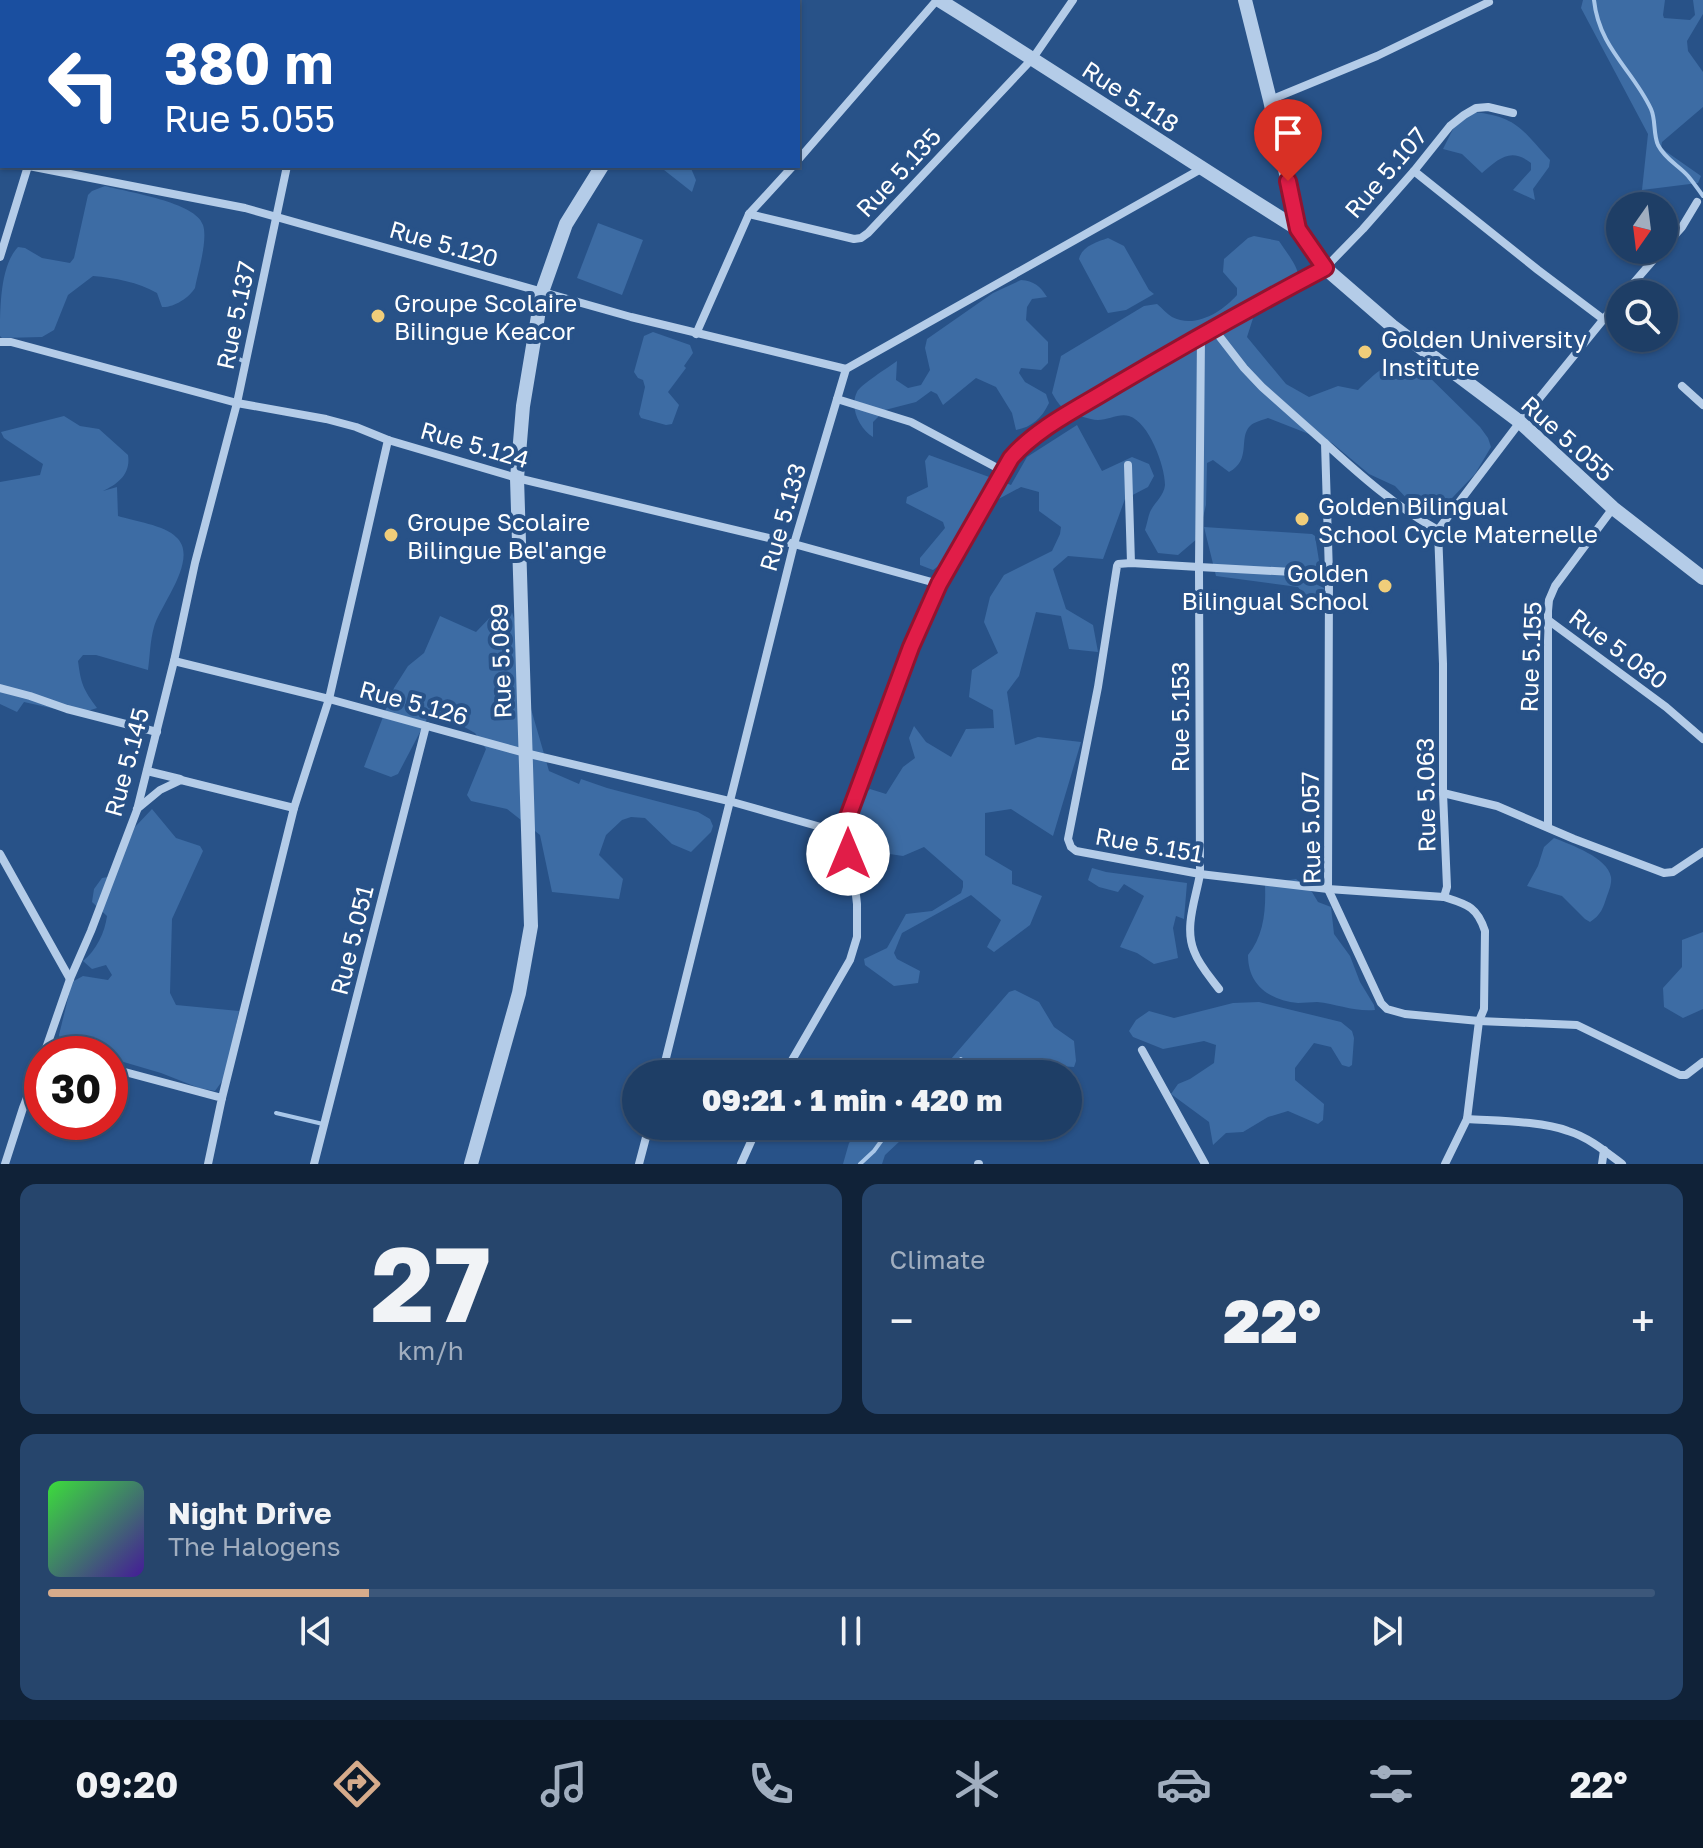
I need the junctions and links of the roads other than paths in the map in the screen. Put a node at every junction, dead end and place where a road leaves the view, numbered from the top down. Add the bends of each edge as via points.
1 (938, 0) edge
2 (1073, 0) edge
3 (1245, 0) edge
4 (1489, 2) dead end
5 (1033, 58) junction
6 (1270, 100) junction
7 (1513, 113) dead end
8 (800, 158) edge
9 (27, 168) edge
10 (50, 168) edge
11 (287, 168) edge
12 (601, 168) edge
13 (791, 168) edge
14 (1201, 169) junction
15 (1414, 171) junction
16 (1697, 202) dead end
17 (749, 214) junction
18 (276, 216) junction
19 (1298, 229) junction
20 (1678, 232) edge
21 (0, 257) edge
22 (1650, 264) edge
23 (1325, 268) junction
24 (1636, 280) edge
25 (542, 292) junction
26 (1606, 315) edge
27 (1603, 319) junction
28 (1213, 328) junction
29 (696, 334) junction
30 (1201, 335) junction
31 (0, 342) edge
32 (846, 369) junction
33 (1682, 386) dead end
34 (837, 399) junction
35 (237, 403) junction
36 (1703, 405) edge
37 (1520, 422) junction
38 (388, 440) junction
39 (1325, 443) junction
40 (1128, 465) dead end
41 (1003, 471) junction
42 (218, 472) joint
43 (517, 478) junction
44 (1613, 508) junction
45 (1438, 530) junction
46 (794, 544) junction
47 (1131, 563) junction
48 (1199, 567) junction
49 (1329, 574) junction
50 (1703, 578) edge
51 (939, 584) junction
52 (1548, 620) junction
53 (174, 661) junction
54 (0, 688) edge
55 (329, 699) junction
56 (426, 726) junction
57 (157, 732) junction
58 (1703, 739) edge
59 (525, 753) junction
60 (147, 771) junction
61 (181, 780) junction
62 (1443, 793) junction
63 (729, 801) junction
64 (294, 808) junction
65 (137, 810) junction
66 (1548, 827) junction
67 (842, 833) junction
68 (1703, 852) edge
69 (0, 854) edge
70 (1200, 874) junction
71 (1328, 889) junction
72 (1444, 897) junction
73 (70, 979) junction
74 (1219, 989) dead end
75 (1479, 1021) junction
76 (50, 1036) edge
77 (1142, 1050) dead end
78 (665, 1060) edge
79 (792, 1060) edge
80 (1703, 1062) edge
81 (128, 1073) edge
82 (222, 1098) junction
83 (24, 1105) edge
84 (1467, 1119) junction
85 (645, 1140) edge
86 (752, 1140) edge
87 (1604, 1150) junction
88 (5, 1164) edge
89 (208, 1164) edge
90 (314, 1164) edge
91 (471, 1164) edge
92 (639, 1164) edge
93 (741, 1164) edge
94 (1205, 1164) edge
95 (1445, 1164) edge
96 (1602, 1164) edge
97 (1622, 1164) edge

1 - 5 street, Rue 5.118
1 - 8 street
2 - 5 street
3 - 6 street, Rue 5.055
4 - 6 street
5 - 14 street, Rue 5.118
5 - 17 street, Rue 5.135 via 861,238
6 - 19 street, Rue 5.055
7 - 15 street, Rue 5.107 via 1488,107 1464,115
9 - 21 street
10 - 18 street, Rue 5.120
11 - 18 street, Rue 5.137
12 - 25 street, Rue 5.089 via 566,224
13 - 17 street
14 - 19 street, Rue 5.118
14 - 32 street
15 - 23 street, Rue 5.107
15 - 27 street
16 - 20 street
17 - 29 street
18 - 25 street, Rue 5.120
18 - 35 street, Rue 5.137
19 - 23 street, Rue 5.055
22 - 24 street
23 - 28 street, Rue 5.107
23 - 37 street, Rue 5.055
25 - 29 street, Rue 5.120
25 - 43 street, Rue 5.089
26 - 27 street
27 - 37 street
28 - 30 street, Rue 5.107
28 - 39 street via 1262,387
29 - 32 street, Rue 5.120
30 - 41 street, Rue 5.107 via 1023,445
30 - 48 street, Rue 5.153
31 - 35 street, Rue 5.124
32 - 34 street, Rue 5.133
33 - 36 street
34 - 41 street via 911,422
34 - 46 street, Rue 5.133
35 - 38 street, Rue 5.124 via 326,419
35 - 42 street, Rue 5.137
37 - 44 street, Rue 5.055
37 - 45 street
38 - 43 street, Rue 5.124
38 - 55 street
39 - 45 street
39 - 49 street, Rue 5.057
40 - 47 street
41 - 51 street, Rue 5.107
42 - 53 street, Rue 5.145
43 - 46 street, Rue 5.124
43 - 59 street, Rue 5.089
44 - 50 street, Rue 5.055
44 - 52 street, Rue 5.155 via 1555,586
45 - 62 street, Rue 5.063
46 - 51 street, Rue 5.124
46 - 63 street, Rue 5.133
47 - 48 street
47 - 70 street, Rue 5.151 via 1117,566 1068,839 1076,851
48 - 49 street
48 - 70 street, Rue 5.153
49 - 71 street, Rue 5.057
51 - 67 street, Rue 5.107
52 - 58 street, Rue 5.080
52 - 66 street, Rue 5.155
53 - 55 street
53 - 57 street, Rue 5.145
54 - 57 street
55 - 56 street, Rue 5.126
55 - 64 street, Rue 5.126
56 - 59 street, Rue 5.126
56 - 90 street, Rue 5.051
57 - 60 street, Rue 5.145
59 - 63 street, Rue 5.126
59 - 91 street, Rue 5.089 via 531,926 519,993
60 - 61 street
60 - 65 street, Rue 5.145
61 - 64 street
61 - 65 street
62 - 66 street via 1497,806
62 - 72 street, Rue 5.063
63 - 67 street, Rue 5.126
63 - 78 street, Rue 5.133
64 - 82 street, Rue 5.126
65 - 73 street, Rue 5.145
66 - 68 street via 1664,873
67 - 79 street via 854,878 857,937 850,960
69 - 73 street
70 - 71 street, Rue 5.151
70 - 74 street, Rue 5.153 via 1190,935 1193,950
71 - 72 street, Rue 5.151
71 - 75 street, Rue 5.057 via 1387,1009
72 - 75 street via 1469,904 1485,931 1484,1009
73 - 76 street, Rue 5.145
75 - 80 street, Rue 5.057 via 1577,1025 1680,1075
75 - 84 street
77 - 94 street
81 - 82 street
82 - 89 street, Rue 5.126
83 - 88 street, Rue 5.145
84 - 87 street via 1566,1130
84 - 95 street
85 - 92 street
86 - 93 street
87 - 96 street
87 - 97 street

